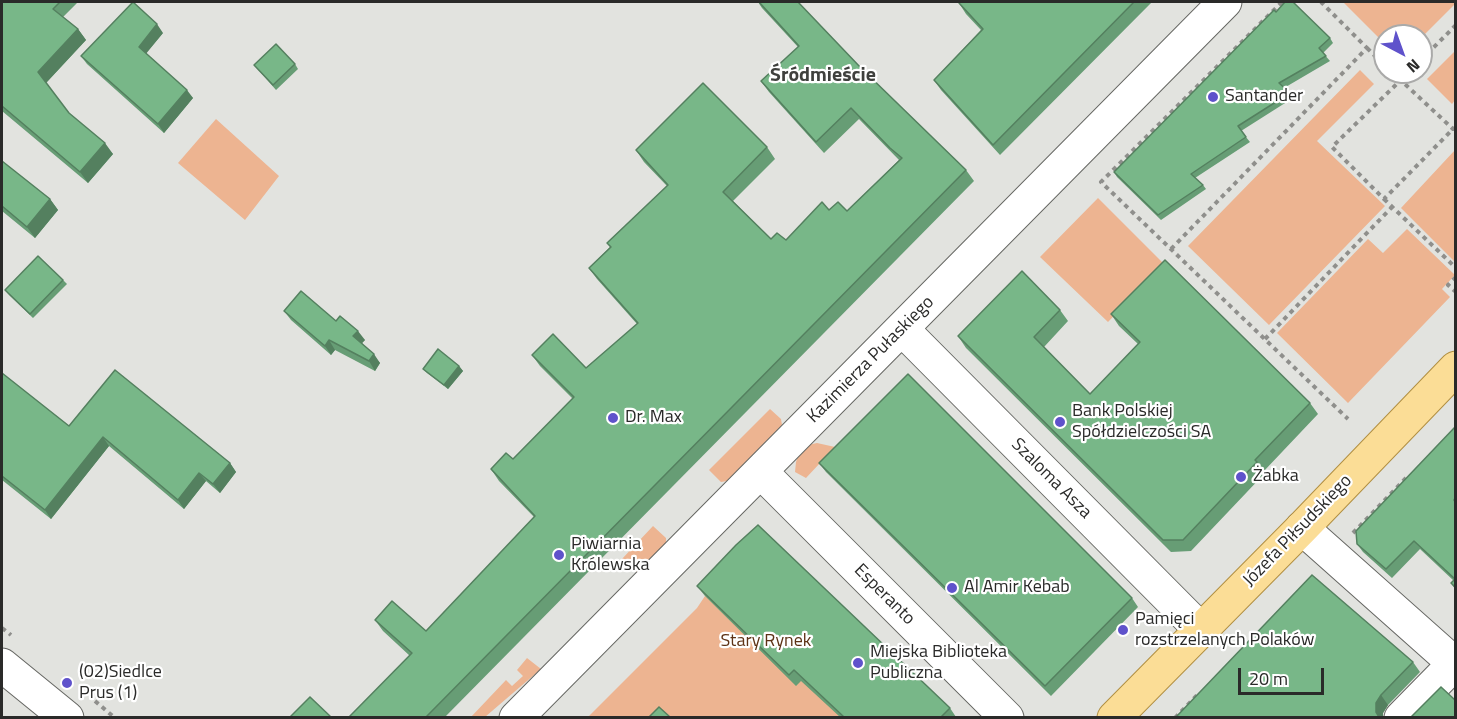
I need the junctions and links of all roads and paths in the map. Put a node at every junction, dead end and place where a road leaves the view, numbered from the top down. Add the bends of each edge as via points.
1 (1225, 2) edge
2 (1282, 2) edge
3 (1321, 2) edge
4 (1455, 25) edge
5 (1367, 48) junction
6 (1433, 48) edge
7 (1373, 54) edge
8 (1397, 84) edge
9 (1403, 84) edge
10 (1454, 128) edge
11 (1384, 199) junction
12 (1392, 207) junction
13 (1171, 249) junction
14 (1455, 268) edge
15 (1455, 277) edge
16 (1455, 292) edge
17 (902, 329) junction
18 (1264, 339) junction
19 (1455, 368) edge
20 (1348, 419) dead end
21 (760, 472) junction
22 (1408, 477) edge
23 (1302, 528) junction
24 (1353, 534) dead end
25 (1201, 630) junction
26 (2, 665) edge
27 (1455, 665) edge
28 (1207, 685) edge
29 (67, 717) edge
30 (516, 717) edge
31 (1007, 717) edge
32 (1114, 717) edge
33 (1175, 717) edge
34 (1401, 717) edge

1 - 17 street, Kazimierza Pułaskiego
2 - 13 path via 1101,182
3 - 5 path
4 - 6 path
5 - 7 path
5 - 13 path
8 - 11 path via 1332,147
9 - 10 path
10 - 11 path
11 - 12 path
12 - 14 path
12 - 18 path
13 - 18 path
15 - 16 path via 1448,285
17 - 21 street, Kazimierza Pułaskiego
17 - 25 street, Szaloma Asza
18 - 20 path
19 - 23 main road, Józefa Piłsudskiego
21 - 30 street, Kazimierza Pułaskiego
21 - 31 street, Esperanto
22 - 24 path
23 - 25 main road, Józefa Piłsudskiego
23 - 27 street
25 - 32 main road, Józefa Piłsudskiego
26 - 29 street
27 - 34 street
28 - 33 path

